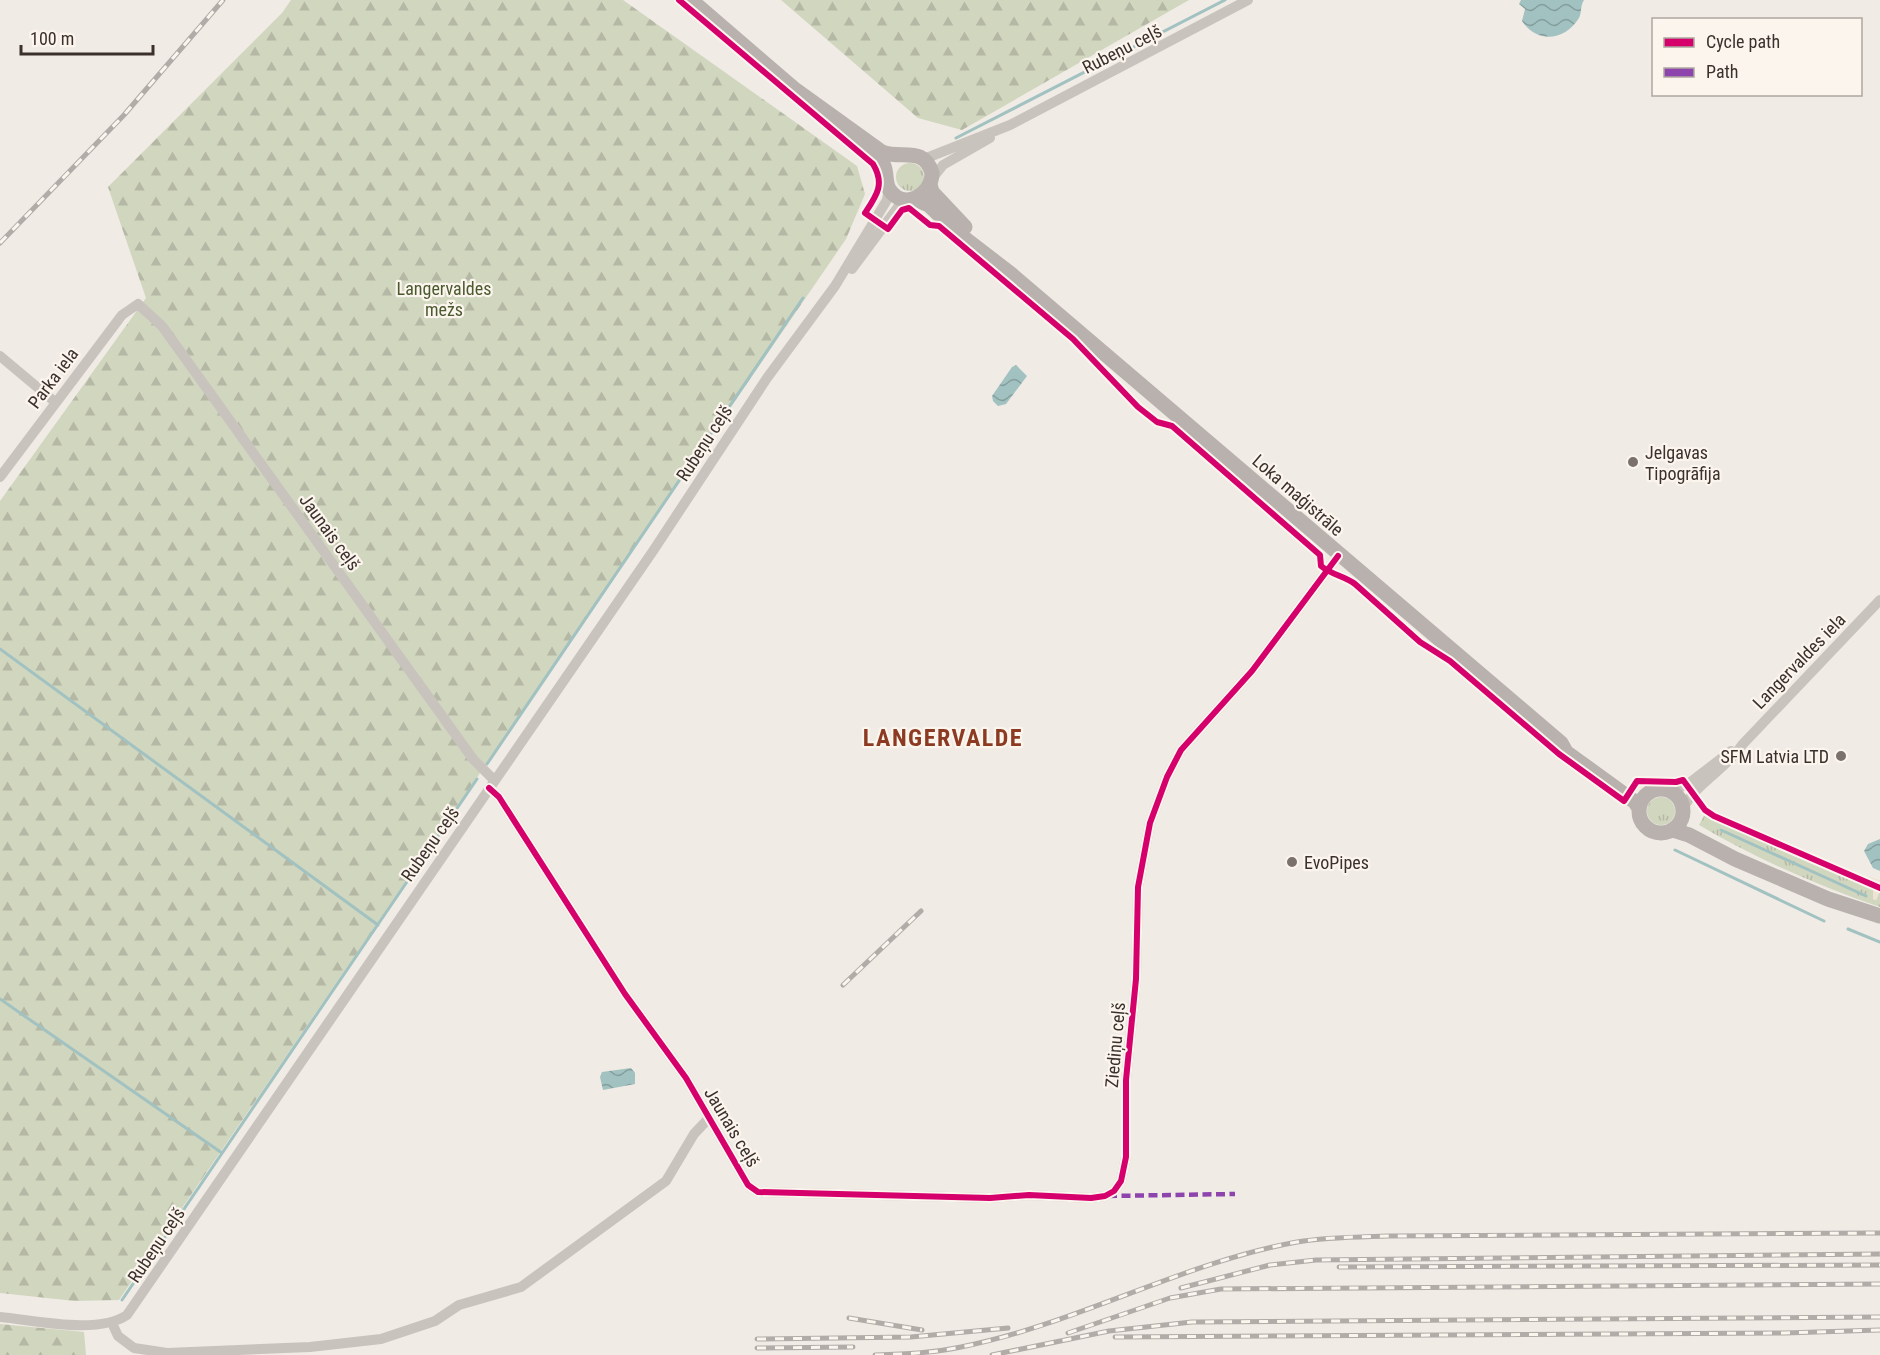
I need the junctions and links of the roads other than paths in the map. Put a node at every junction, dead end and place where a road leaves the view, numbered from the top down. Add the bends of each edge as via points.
1 (691, 0) edge
2 (1248, 0) edge
3 (796, 90) junction
4 (1010, 125) junction
5 (898, 156) junction
6 (924, 159) junction
7 (886, 172) junction
8 (931, 181) junction
9 (889, 189) junction
10 (910, 199) junction
11 (1011, 274) junction
12 (835, 286) junction
13 (138, 304) joint
14 (0, 356) edge
15 (55, 402) junction
16 (0, 477) edge
17 (1338, 556) junction
18 (1880, 600) edge
19 (1561, 743) junction
20 (1742, 745) junction
21 (492, 784) junction
22 (1672, 791) junction
23 (1648, 793) junction
24 (1639, 808) junction
25 (1683, 811) junction
26 (1672, 830) junction
27 (1741, 859) junction
28 (1880, 916) edge
29 (709, 1118) junction
30 (1105, 1196) joint
31 (0, 1317) edge
32 (112, 1323) junction

1 - 3 main road
2 - 4 street, Rubeņu ceļš
3 - 5 main road via 882,152
3 - 7 main road via 877,159
4 - 6 street, Rubeņu ceļš
4 - 8 street, Rubeņu ceļš via 943,165
5 - 6 main road via 914,154
5 - 7 main road
6 - 8 main road, Loka maģistrāle
7 - 9 main road
8 - 10 main road via 925,193
8 - 11 main road, Loka maģistrāle via 932,192
9 - 10 main road, Loka maģistrāle
9 - 12 street, Rubeņu ceļš via 887,200
10 - 11 main road, Loka maģistrāle via 929,205
10 - 12 street, Rubeņu ceļš via 846,278
11 - 17 main road, Loka maģistrāle
12 - 21 street, Rubeņu ceļš via 773,370
13 - 15 street, Parka iela via 122,315
13 - 21 street, Jaunais ceļš via 162,326
14 - 15 street
15 - 16 street, Parka iela
17 - 19 main road, Loka maģistrāle
17 - 30 street, Ziediņu ceļš via 1252,671 1182,750 1150,823 1138,887 1136,979 1126,1080 1126,1156 1121,1182
18 - 20 street, Langervaldes iela
19 - 23 main road, Loka maģistrāle via 1632,788
19 - 24 main road, Loka maģistrāle via 1566,752
20 - 22 street, Langervaldes iela
20 - 25 street, Langervaldes iela via 1693,793
21 - 29 street, Jaunais ceļš
21 - 32 street, Rubeņu ceļš via 137,1303 127,1315
22 - 23 main road, Loka maģistrāle
22 - 25 main road, Loka maģistrāle
23 - 24 main road
24 - 26 main road, Loka maģistrāle via 1646,828 1659,833
25 - 26 main road
25 - 27 main road, Loka maģistrāle via 1695,826
26 - 27 main road, Loka maģistrāle
27 - 28 main road, Loka maģistrāle via 1828,898
29 - 30 street, Jaunais ceļš via 748,1185 758,1192 990,1198
29 - 32 street via 694,1134 666,1181 522,1287 459,1305 435,1321 381,1339 310,1347 167,1353 134,1348 118,1336
31 - 32 street via 71,1324

